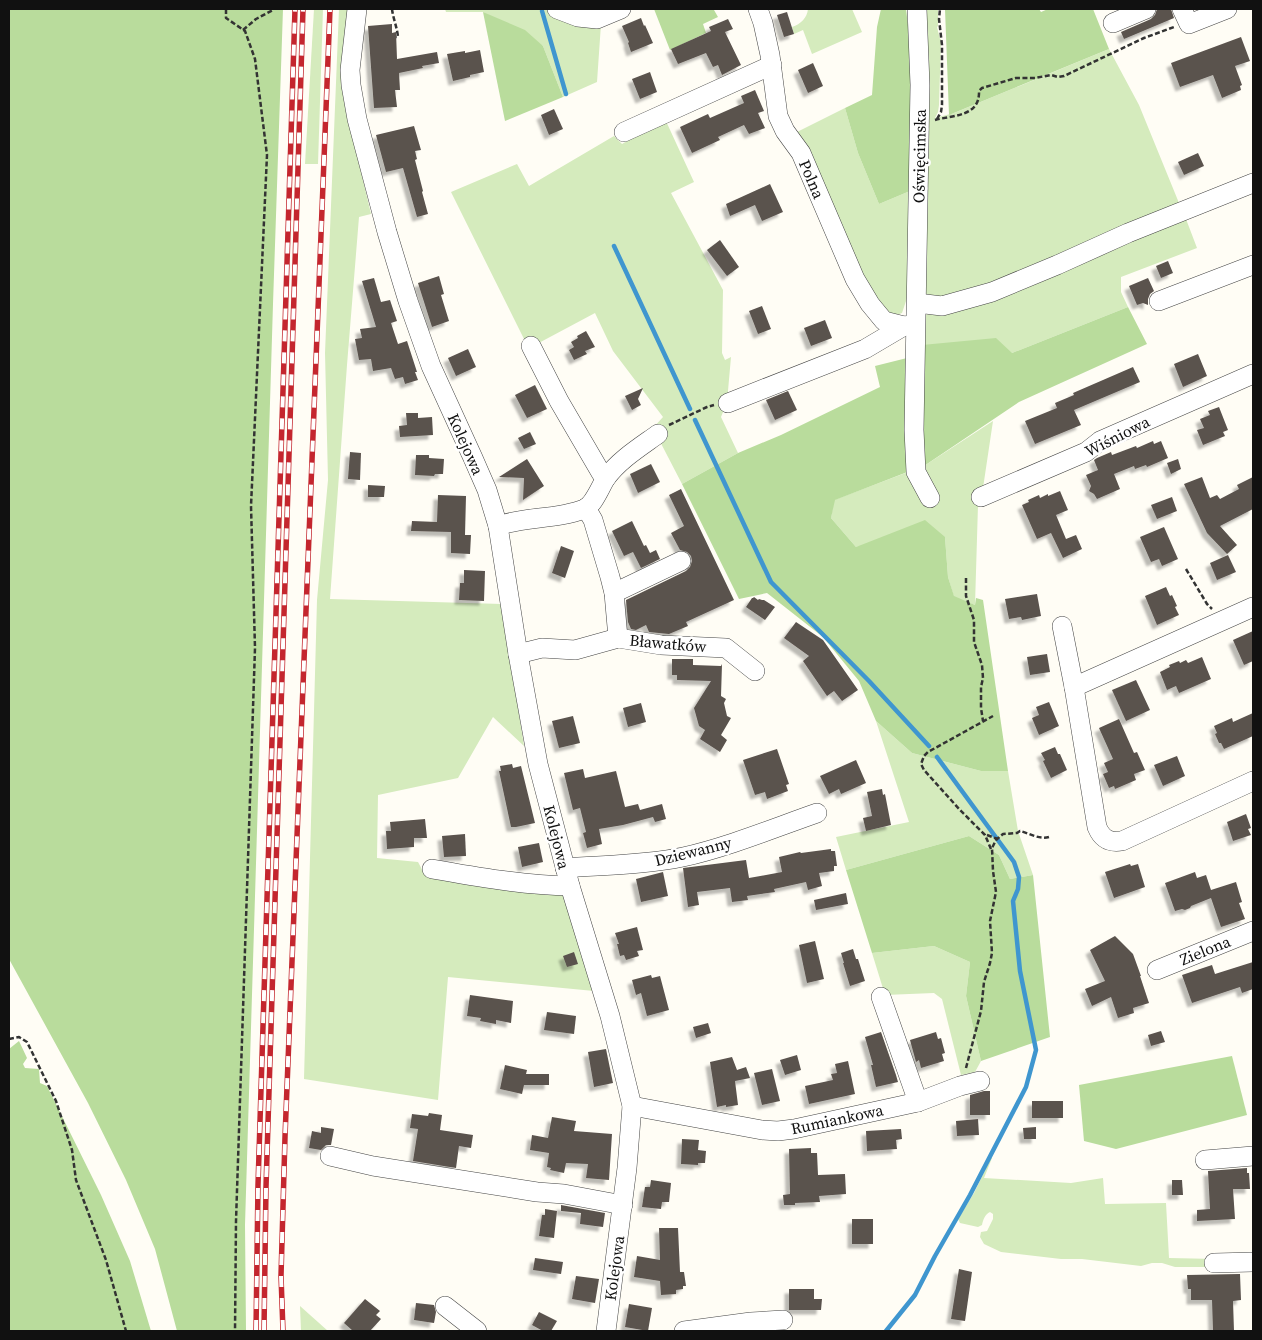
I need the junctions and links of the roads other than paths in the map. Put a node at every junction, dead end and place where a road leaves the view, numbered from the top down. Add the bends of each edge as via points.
1 (357, 9) edge
2 (557, 9) edge
3 (621, 9) edge
4 (917, 9) edge
5 (1146, 9) edge
6 (1182, 9) edge
7 (1227, 9) edge
8 (765, 11) edge
9 (1113, 23) dead end
10 (772, 65) junction
11 (624, 132) dead end
12 (1253, 183) edge
13 (1253, 265) edge
14 (1158, 301) dead end
15 (917, 303) junction
16 (910, 325) junction
17 (531, 346) dead end
18 (1253, 374) edge
19 (728, 403) road end
20 (658, 434) road end
21 (606, 478) junction
22 (930, 498) dead end
23 (980, 498) dead end
24 (586, 508) junction
25 (498, 526) junction
26 (681, 561) dead end
27 (614, 593) junction
28 (1253, 608) edge
29 (1062, 626) dead end
30 (618, 638) junction
31 (518, 654) junction
32 (755, 671) dead end
33 (1079, 685) junction
34 (1253, 781) edge
35 (817, 814) dead end
36 (432, 870) dead end
37 (567, 877) junction
38 (1253, 931) edge
39 (1157, 970) dead end
40 (881, 997) dead end
41 (980, 1081) dead end
42 (918, 1102) junction
43 (632, 1106) junction
44 (330, 1156) dead end
45 (1253, 1156) edge
46 (1205, 1160) dead end
47 (623, 1205) junction
48 (1253, 1262) edge
49 (1214, 1263) dead end
50 (445, 1306) dead end
51 (783, 1320) dead end
52 (477, 1331) edge
53 (606, 1331) edge
54 (684, 1331) edge

1 - 25 street, Kolejowa via 351,85 386,232 431,366 487,490
2 - 3 street via 578,17 597,19
4 - 15 street, Oświęcimska via 920,85 928,121
5 - 9 street
6 - 7 street via 1190,24
8 - 10 street, Polna
10 - 11 street
10 - 16 street, Polna via 778,116 784,131 801,153 855,278 884,321
12 - 15 street via 992,292 942,306
13 - 14 street
15 - 16 street, Oświęcimska
16 - 19 street via 865,348
16 - 22 street via 916,472
17 - 21 street via 558,401
18 - 23 street, Wiśniowa via 1100,440 1086,452
20 - 21 street
21 - 24 street
24 - 25 street
24 - 27 street, Bławatków via 593,520
25 - 31 street, Kolejowa
26 - 27 street
27 - 30 street, Bławatków
28 - 33 street
29 - 33 street
30 - 31 street via 575,650 542,648
30 - 32 street, Bławatków via 661,645 726,648
31 - 37 street, Kolejowa via 538,764
33 - 34 street via 1098,827 1101,835 1108,839 1115,842 1126,839
35 - 37 street, Dziewanny via 683,857
36 - 37 street, Kolejowa via 554,886
37 - 43 street, Kolejowa via 610,1016
38 - 39 street, Zielona
40 - 42 street
41 - 42 street, Rumiankowa
42 - 43 street, Rumiankowa via 778,1131
43 - 47 street, Kolejowa
44 - 47 street
45 - 46 street
47 - 53 street, Kolejowa
48 - 49 street
50 - 52 street
51 - 54 street

